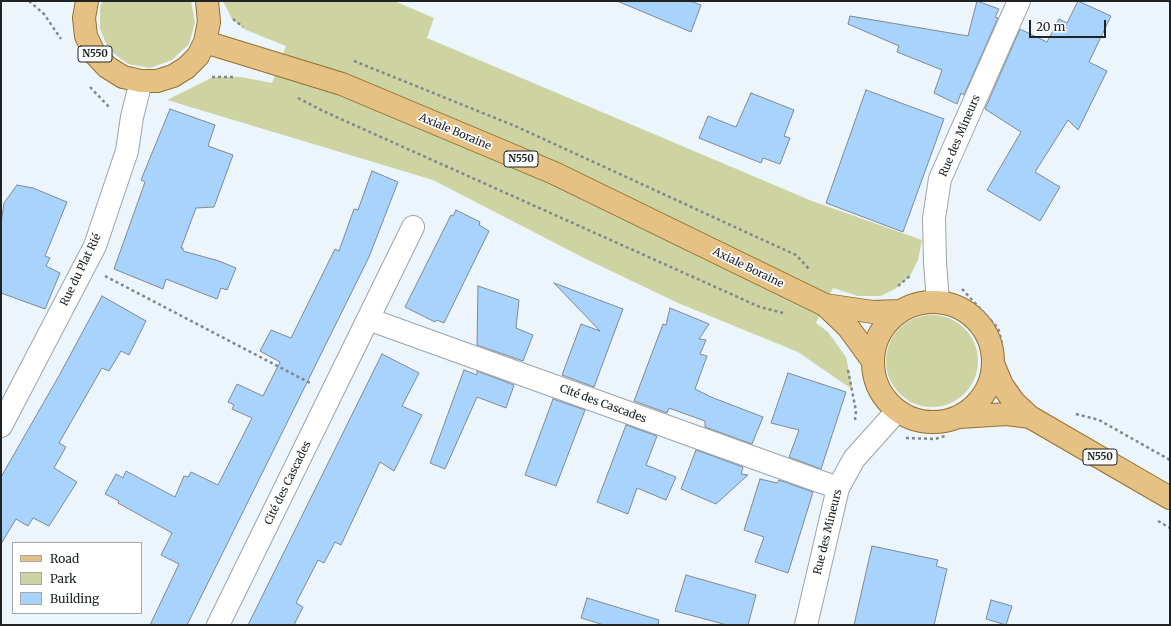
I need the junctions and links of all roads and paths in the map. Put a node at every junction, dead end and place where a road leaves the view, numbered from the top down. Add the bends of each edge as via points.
1 (87, 1) edge
2 (207, 1) edge
3 (1019, 1) edge
4 (205, 42) junction
5 (234, 77) dead end
6 (207, 80) dead end
7 (141, 82) junction
8 (291, 94) dead end
9 (413, 227) dead end
10 (85, 266) junction
11 (938, 302) junction
12 (825, 305) junction
13 (900, 311) junction
14 (788, 315) dead end
15 (368, 319) junction
16 (872, 360) junction
17 (994, 366) junction
18 (331, 395) junction
19 (897, 411) junction
20 (1071, 412) dead end
21 (959, 417) junction
22 (1030, 417) junction
23 (1, 426) edge
24 (1170, 460) edge
25 (838, 488) junction
26 (1170, 498) edge
27 (218, 625) edge
28 (806, 625) edge

1 - 7 main road, N550 via 84,18 86,36 94,53 106,67 117,74
2 - 4 main road, N550 via 210,22
3 - 11 street, Rue des Mineurs via 940,179 934,218
4 - 7 main road, N550 via 198,56 186,68 157,81
4 - 12 main road, Axiale Boraine / N550 via 342,84 554,173
5 - 6 path via 213,77
7 - 10 street, Rue du Plat Rié via 127,151 95,246
8 - 14 path via 323,111 760,307
9 - 15 street, Cité des Cascades
10 - 18 path
10 - 23 street, Rue du Plat Rié
11 - 13 main road, N550 via 919,304
11 - 17 main road, N550 via 957,307 974,318 986,334 993,353
12 - 13 main road, N550 via 873,312
12 - 16 main road, N550 via 848,327
13 - 16 main road, N550 via 886,324 876,341
15 - 18 street, Cité des Cascades
15 - 25 street, Cité des Cascades
16 - 19 main road, N550 via 875,379 883,397
17 - 21 main road, N550 via 983,396 973,408
17 - 22 main road, N550 via 1002,386
18 - 27 street, Cité des Cascades
19 - 21 main road, N550 via 911,419 927,422 944,422
19 - 25 street, Rue des Mineurs via 854,459
20 - 24 path via 1099,420
21 - 22 main road, N550 via 1007,414
22 - 26 main road, N550
25 - 28 street, Rue des Mineurs

